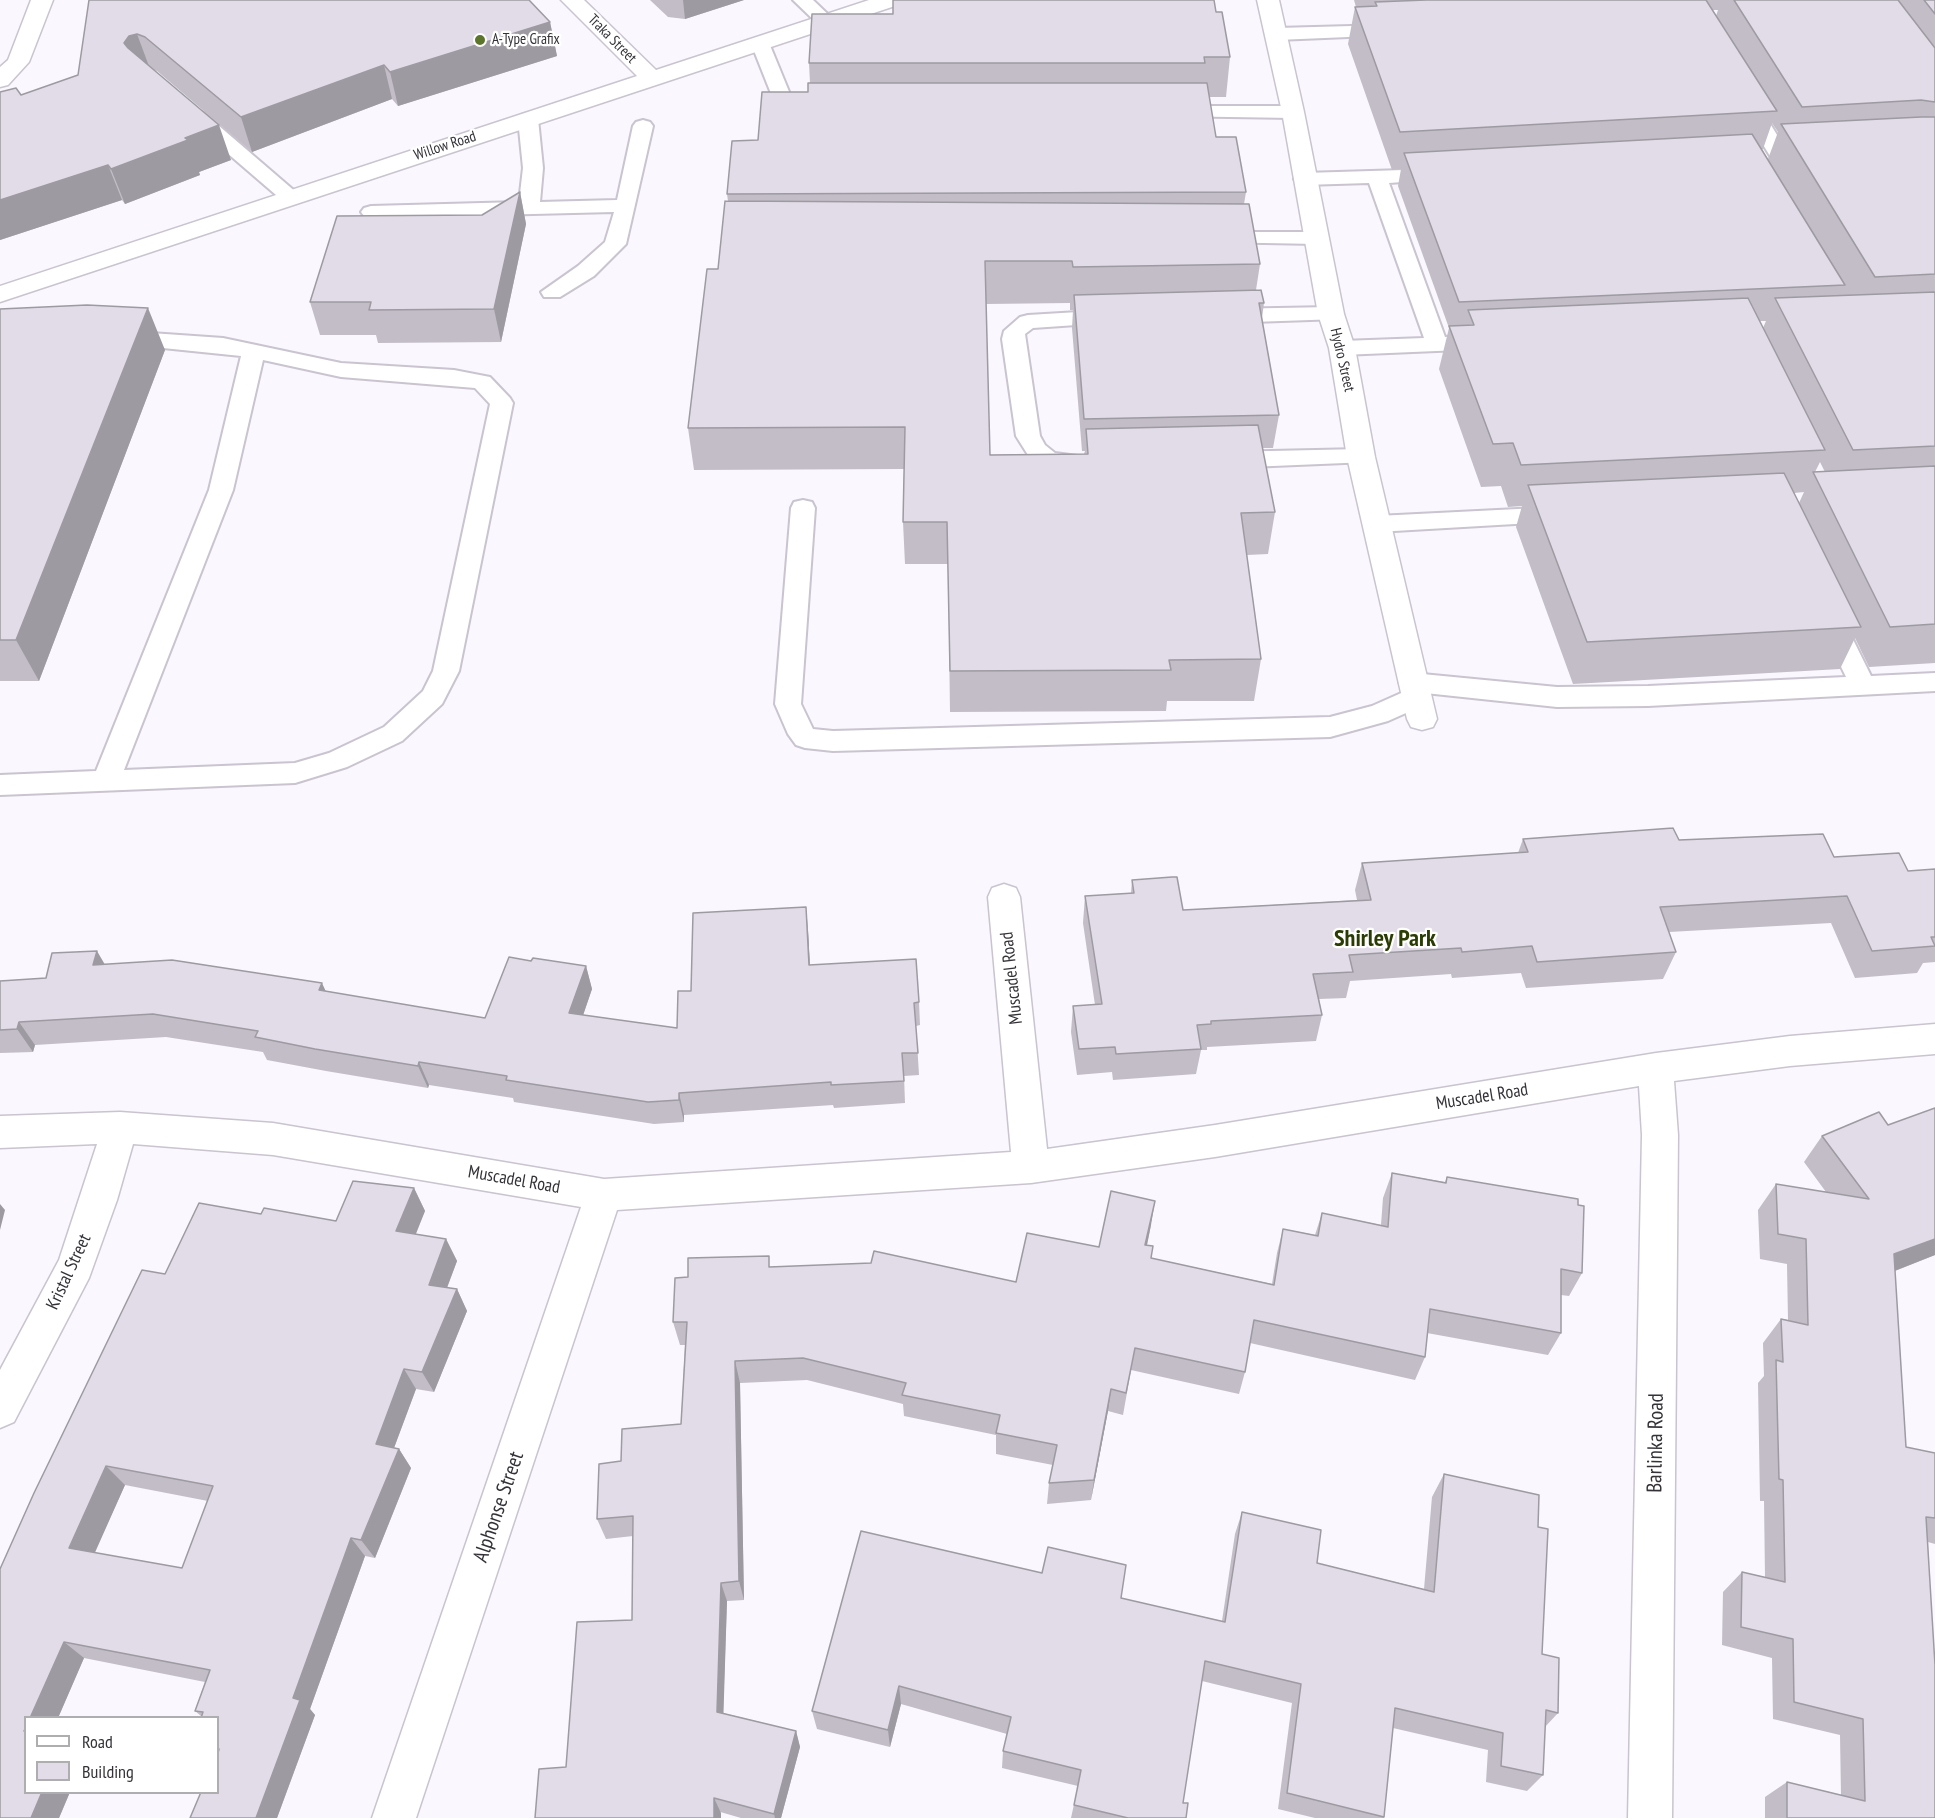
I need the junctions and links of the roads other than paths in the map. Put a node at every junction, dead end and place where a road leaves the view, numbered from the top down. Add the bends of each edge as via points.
1 (42, 0) edge
2 (572, 0) edge
3 (802, 0) edge
4 (890, 0) edge
5 (1268, 0) edge
6 (826, 21) junction
7 (1406, 30) edge
8 (1277, 34) junction
9 (760, 43) junction
10 (652, 79) junction
11 (0, 80) edge
12 (1739, 88) edge
13 (185, 107) edge
14 (1293, 111) junction
15 (1150, 112) edge
16 (825, 113) edge
17 (528, 119) junction
18 (643, 126) dead end
19 (1802, 154) edge
20 (1780, 156) junction
21 (1759, 157) edge
22 (1462, 174) edge
23 (1378, 178) junction
24 (1304, 179) junction
25 (290, 197) junction
26 (626, 206) junction
27 (529, 208) junction
28 (371, 212) dead end
29 (1198, 238) edge
30 (1317, 238) junction
31 (552, 292) dead end
32 (0, 294) edge
33 (1331, 314) junction
34 (1199, 316) edge
35 (1139, 317) edge
36 (101, 337) edge
37 (1507, 341) edge
38 (1437, 344) junction
39 (1342, 348) junction
40 (254, 350) junction
41 (1361, 457) junction
42 (1198, 460) edge
43 (1104, 462) edge
44 (803, 508) dead end
45 (1576, 514) edge
46 (1377, 524) junction
47 (1821, 601) edge
48 (1935, 682) edge
49 (1863, 686) junction
50 (1416, 700) junction
51 (106, 780) junction
52 (0, 785) edge
53 (1004, 897) dead end
54 (1935, 1039) edge
55 (1656, 1068) junction
56 (120, 1128) junction
57 (0, 1132) edge
58 (1030, 1167) junction
59 (604, 1195) junction
60 (0, 1408) edge
61 (394, 1818) edge
62 (1650, 1818) edge

1 - 11 street via 18,62
2 - 10 street, Traka Street
3 - 6 lane
4 - 6 street, Willow Road
5 - 8 street, Hydro Street
6 - 9 street, Willow Road
7 - 8 lane
8 - 14 street, Hydro Street
9 - 10 street, Willow Road
9 - 16 lane via 783,102 790,108
10 - 17 street, Willow Road
12 - 20 lane
13 - 25 lane
14 - 15 lane
14 - 24 street, Hydro Street
17 - 25 street, Willow Road
17 - 27 lane via 532,168
18 - 26 lane
19 - 20 lane
20 - 21 lane
22 - 23 lane
23 - 24 lane
23 - 38 lane
24 - 30 street, Hydro Street
25 - 32 street, Willow Road
26 - 27 lane
26 - 31 lane via 615,244 586,271
27 - 28 lane
29 - 30 lane
30 - 33 street, Hydro Street
33 - 34 lane
33 - 39 street, Hydro Street
35 - 43 lane via 1042,320 1021,326 1013,339 1028,436 1036,450 1059,462
36 - 40 lane
37 - 38 lane
38 - 39 lane
39 - 41 street, Hydro Street
40 - 51 lane via 221,490
40 - 51 lane via 341,370 454,376 482,382 502,403 446,671 433,697 415,716 393,734 338,760 295,773
41 - 42 lane
41 - 46 street, Hydro Street
44 - 50 lane via 788,704 806,738 834,741 1330,727
45 - 46 lane
46 - 50 street, Hydro Street
47 - 49 lane
48 - 49 lane
49 - 50 lane via 1648,696
51 - 52 lane
53 - 58 street, Muscadel Road
54 - 55 street, Muscadel Road via 1790,1051
55 - 58 street, Muscadel Road via 1215,1141
55 - 62 street, Barlinka Road via 1660,1135
56 - 57 street, Muscadel Road
56 - 59 street, Muscadel Road via 273,1139
56 - 60 street, Kristal Street via 76,1266
58 - 59 street, Muscadel Road
59 - 61 street, Alphonse Street

